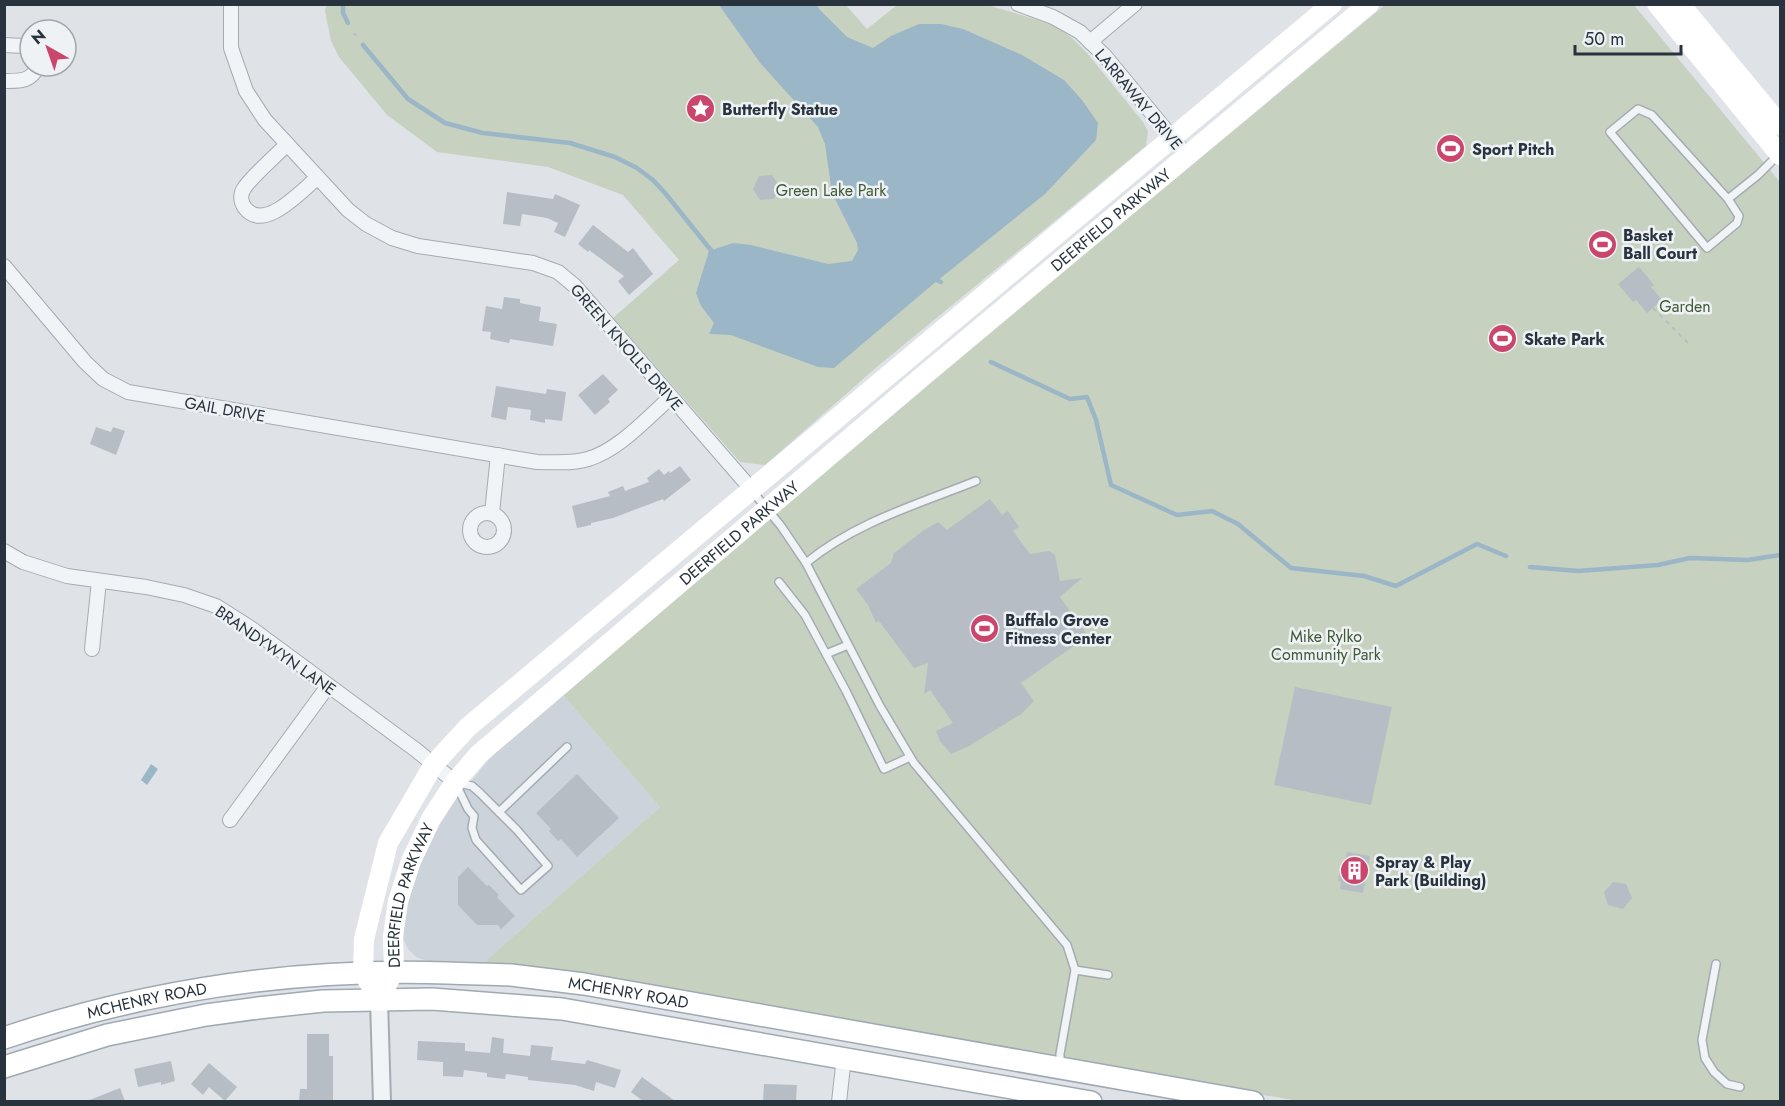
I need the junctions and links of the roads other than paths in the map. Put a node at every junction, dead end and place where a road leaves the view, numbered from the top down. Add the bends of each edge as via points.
1 (231, 4) edge
2 (1018, 4) edge
3 (1135, 4) edge
4 (1332, 4) edge
5 (1369, 4) edge
6 (1657, 4) edge
7 (1680, 4) edge
8 (1090, 42) junction
9 (28, 78) edge
10 (4, 81) edge
11 (1780, 125) edge
12 (1171, 138) junction
13 (287, 144) junction
14 (1780, 153) edge
15 (1187, 156) junction
16 (317, 178) junction
17 (1728, 199) junction
18 (4, 266) edge
19 (671, 397) junction
20 (498, 455) junction
21 (976, 481) dead end
22 (752, 490) junction
23 (768, 509) junction
24 (492, 513) dead end
25 (4, 551) edge
26 (806, 563) junction
27 (99, 580) junction
28 (779, 582) dead end
29 (848, 645) junction
30 (92, 649) dead end
31 (826, 654) junction
32 (328, 686) junction
33 (567, 747) dead end
34 (909, 757) junction
35 (434, 764) junction
36 (455, 782) junction
37 (499, 812) junction
38 (230, 820) dead end
39 (1716, 964) dead end
40 (1075, 970) junction
41 (394, 971) junction
42 (363, 972) junction
43 (1108, 975) dead end
44 (379, 1000) junction
45 (4, 1038) edge
46 (844, 1057) junction
47 (4, 1066) edge
48 (1060, 1066) junction
49 (1740, 1087) dead end
50 (1053, 1098) edge
51 (382, 1101) edge
52 (839, 1101) edge
53 (1091, 1101) edge
54 (1253, 1101) edge

1 - 13 street, GREEN KNOLLS DRIVE via 231,48 246,91
2 - 8 street, LARRAWAY DRIVE via 1053,17
3 - 8 street
4 - 12 main road, DEERFIELD PARKWAY
5 - 15 main road, DEERFIELD PARKWAY
6 - 14 main road
7 - 11 main road
8 - 12 street, LARRAWAY DRIVE
9 - 10 street
12 - 15 street, LARRAWAY DRIVE
12 - 22 main road, DEERFIELD PARKWAY
13 - 16 street, GREEN KNOLLS DRIVE
13 - 16 street via 245,187 240,198 243,206 259,216 272,214
14 - 17 lane
15 - 23 main road, DEERFIELD PARKWAY
16 - 19 street, GREEN KNOLLS DRIVE via 348,210 392,238 418,246 532,263 558,272 575,286
17 - 17 lane via 1739,216 1737,223 1707,248 1610,132 1638,109 1652,115
18 - 20 street, GAIL DRIVE via 85,362 103,379 128,392
19 - 20 street, GAIL DRIVE via 613,448 588,459 537,462
19 - 22 street, GREEN KNOLLS DRIVE
20 - 24 street
21 - 26 lane via 884,517 820,551
22 - 23 lane
22 - 35 main road, DEERFIELD PARKWAY via 468,727
23 - 26 lane
23 - 36 main road, DEERFIELD PARKWAY via 479,754
25 - 27 street, BRANDYWYN LANE via 23,562 67,576
26 - 29 lane
27 - 30 street
27 - 32 street, BRANDYWYN LANE via 184,595 216,606
28 - 31 lane via 805,615
29 - 31 lane
29 - 34 lane
31 - 34 lane via 884,769
32 - 35 street, BRANDYWYN LANE
32 - 38 street
33 - 37 lane
34 - 40 lane via 1067,945
35 - 36 street, BRANDYWYN LANE
35 - 42 main road, DEERFIELD PARKWAY via 388,843 364,939
36 - 37 lane via 471,786
36 - 37 lane via 474,816 476,840 521,890 548,866
36 - 41 main road, DEERFIELD PARKWAY via 431,819 398,901
39 - 49 lane via 1702,1040 1705,1058 1727,1084
40 - 43 lane
40 - 48 lane
41 - 42 main road, MCHENRY ROAD
41 - 44 main road, DEERFIELD PARKWAY
41 - 48 main road, MCHENRY ROAD via 510,975 584,984
42 - 44 main road, DEERFIELD PARKWAY
42 - 45 main road, MCHENRY ROAD via 198,988 63,1019
44 - 46 main road, MCHENRY ROAD via 432,999 562,1009
44 - 47 main road, MCHENRY ROAD via 323,1001 206,1015 107,1035
44 - 51 street
46 - 50 main road, MCHENRY ROAD
46 - 52 street
48 - 50 street
48 - 54 main road, MCHENRY ROAD
50 - 53 main road, MCHENRY ROAD

